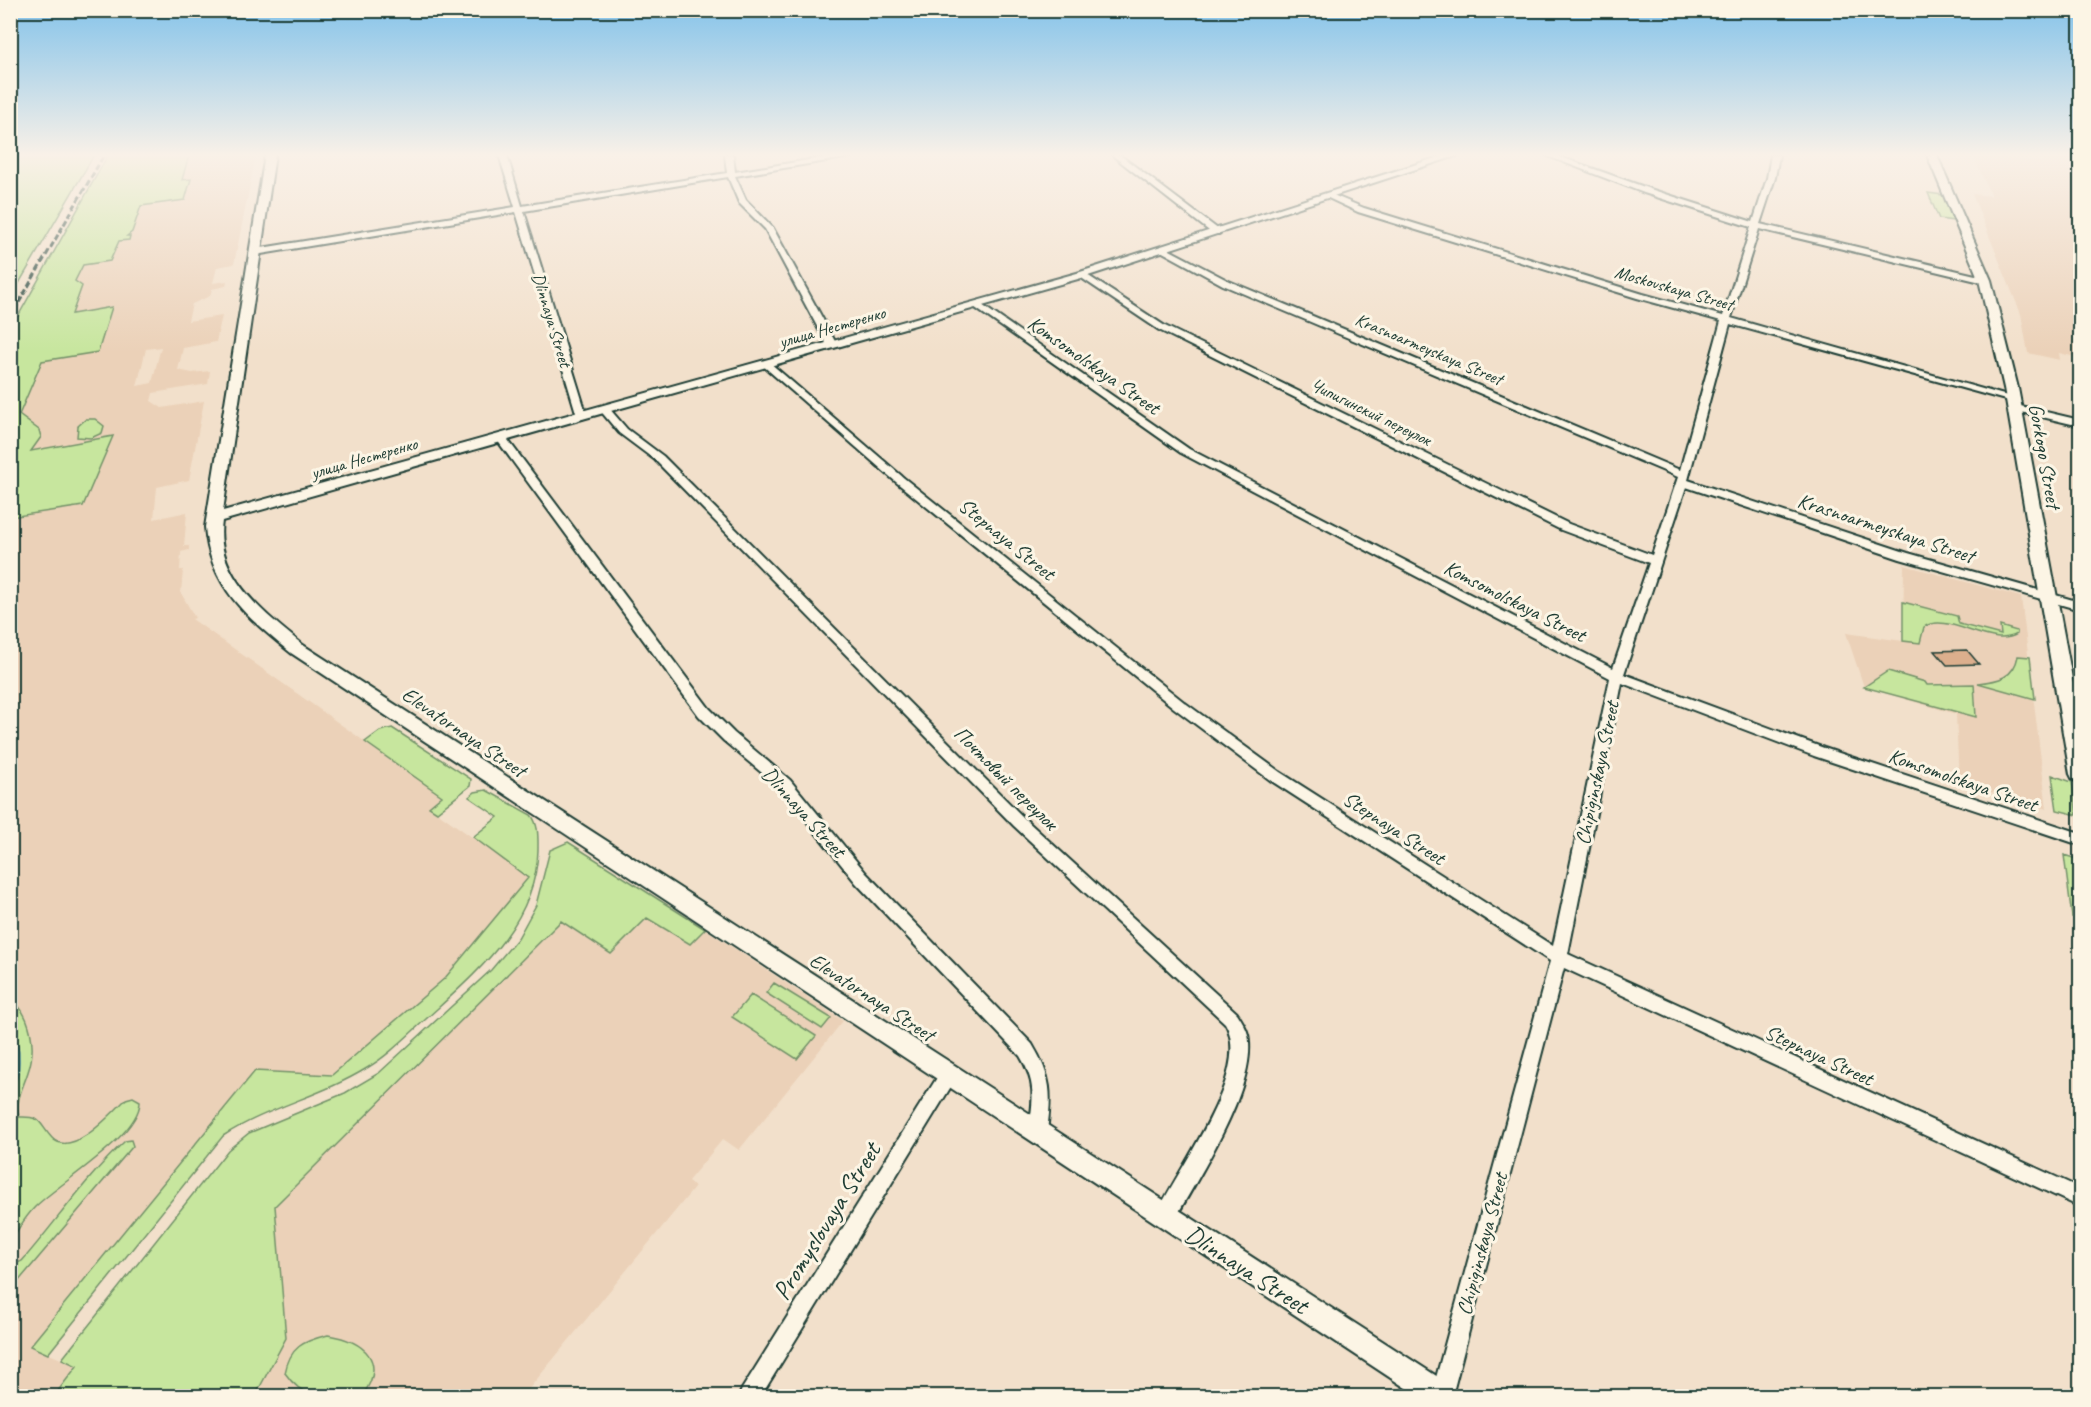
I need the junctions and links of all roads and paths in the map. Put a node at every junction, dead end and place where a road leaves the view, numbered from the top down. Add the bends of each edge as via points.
1 (260, 221) edge
2 (451, 221) edge
3 (520, 221) edge
4 (762, 221) edge
5 (1201, 221) edge
6 (1253, 221) edge
7 (1395, 221) edge
8 (1740, 221) edge
9 (1758, 221) edge
10 (1962, 221) edge
11 (1757, 226) junction
12 (1216, 232) junction
13 (1163, 250) junction
14 (255, 252) junction
15 (1081, 275) junction
16 (1985, 280) junction
17 (976, 305) junction
18 (1726, 320) junction
19 (832, 345) junction
20 (766, 364) junction
21 (2014, 404) junction
22 (604, 410) junction
23 (582, 416) junction
24 (2080, 423) edge
25 (501, 438) junction
26 (1683, 479) junction
27 (214, 518) junction
28 (1656, 561) junction
29 (2048, 597) junction
30 (2080, 606) edge
31 (1617, 676) junction
32 (2080, 774) edge
33 (2080, 840) edge
34 (1559, 958) junction
35 (949, 1074) junction
36 (1046, 1137) junction
37 (2080, 1198) edge
38 (1166, 1216) junction
39 (749, 1396) edge
40 (1441, 1396) edge

1 - 14 street, Elevatornaya Street
2 - 14 street
3 - 23 street, Dlinnaya Street
4 - 19 street
5 - 12 street
6 - 12 street, улица Нестеренко
7 - 18 street, Moskovskaya Street
8 - 11 street
9 - 11 street, Chipiginskaya Street
10 - 16 main road, Gorkogo Street
11 - 16 street
11 - 18 street, Chipiginskaya Street
12 - 13 street, улица Нестеренко
13 - 15 street, улица Нестеренко
13 - 26 street, Krasnoarmeyskaya Street via 1236,287
14 - 27 street, Elevatornaya Street
15 - 17 street, улица Нестеренко
15 - 28 street, Чипигинский переулок via 1162,328 1565,526
16 - 21 main road, Gorkogo Street
17 - 19 street, улица Нестеренко
17 - 31 street, Komsomolskaya Street via 1185,451
18 - 21 street, Moskovskaya Street
18 - 26 street, Chipiginskaya Street
19 - 20 street, улица Нестеренко
20 - 22 street, улица Нестеренко
20 - 34 street, Stepnaya Street via 900,480 1179,705 1275,776
21 - 24 street, Moskovskaya Street
21 - 29 main road, Gorkogo Street
22 - 23 street, улица Нестеренко
22 - 38 street, Почтовый переулок via 623,431 659,458 1019,822 1231,1018 1241,1040 1231,1084 1214,1128
23 - 25 street, улица Нестеренко
25 - 27 street, улица Нестеренко
25 - 36 street, Dlinnaya Street via 704,712 785,784 861,878 1026,1050 1042,1080
26 - 28 street, Chipiginskaya Street
26 - 29 street, Krasnoarmeyskaya Street via 1904,556
27 - 35 street, Elevatornaya Street via 215,555 228,583 249,608 297,648
28 - 31 street, Chipiginskaya Street
29 - 30 street, Krasnoarmeyskaya Street
29 - 32 main road, Gorkogo Street
31 - 33 street, Komsomolskaya Street via 1819,752
31 - 34 street, Chipiginskaya Street
34 - 37 street, Stepnaya Street
34 - 40 street, Chipiginskaya Street
35 - 36 street, Elevatornaya Street
35 - 39 street, Promyslovaya Street
36 - 38 street, Dlinnaya Street
38 - 40 street, Dlinnaya Street

